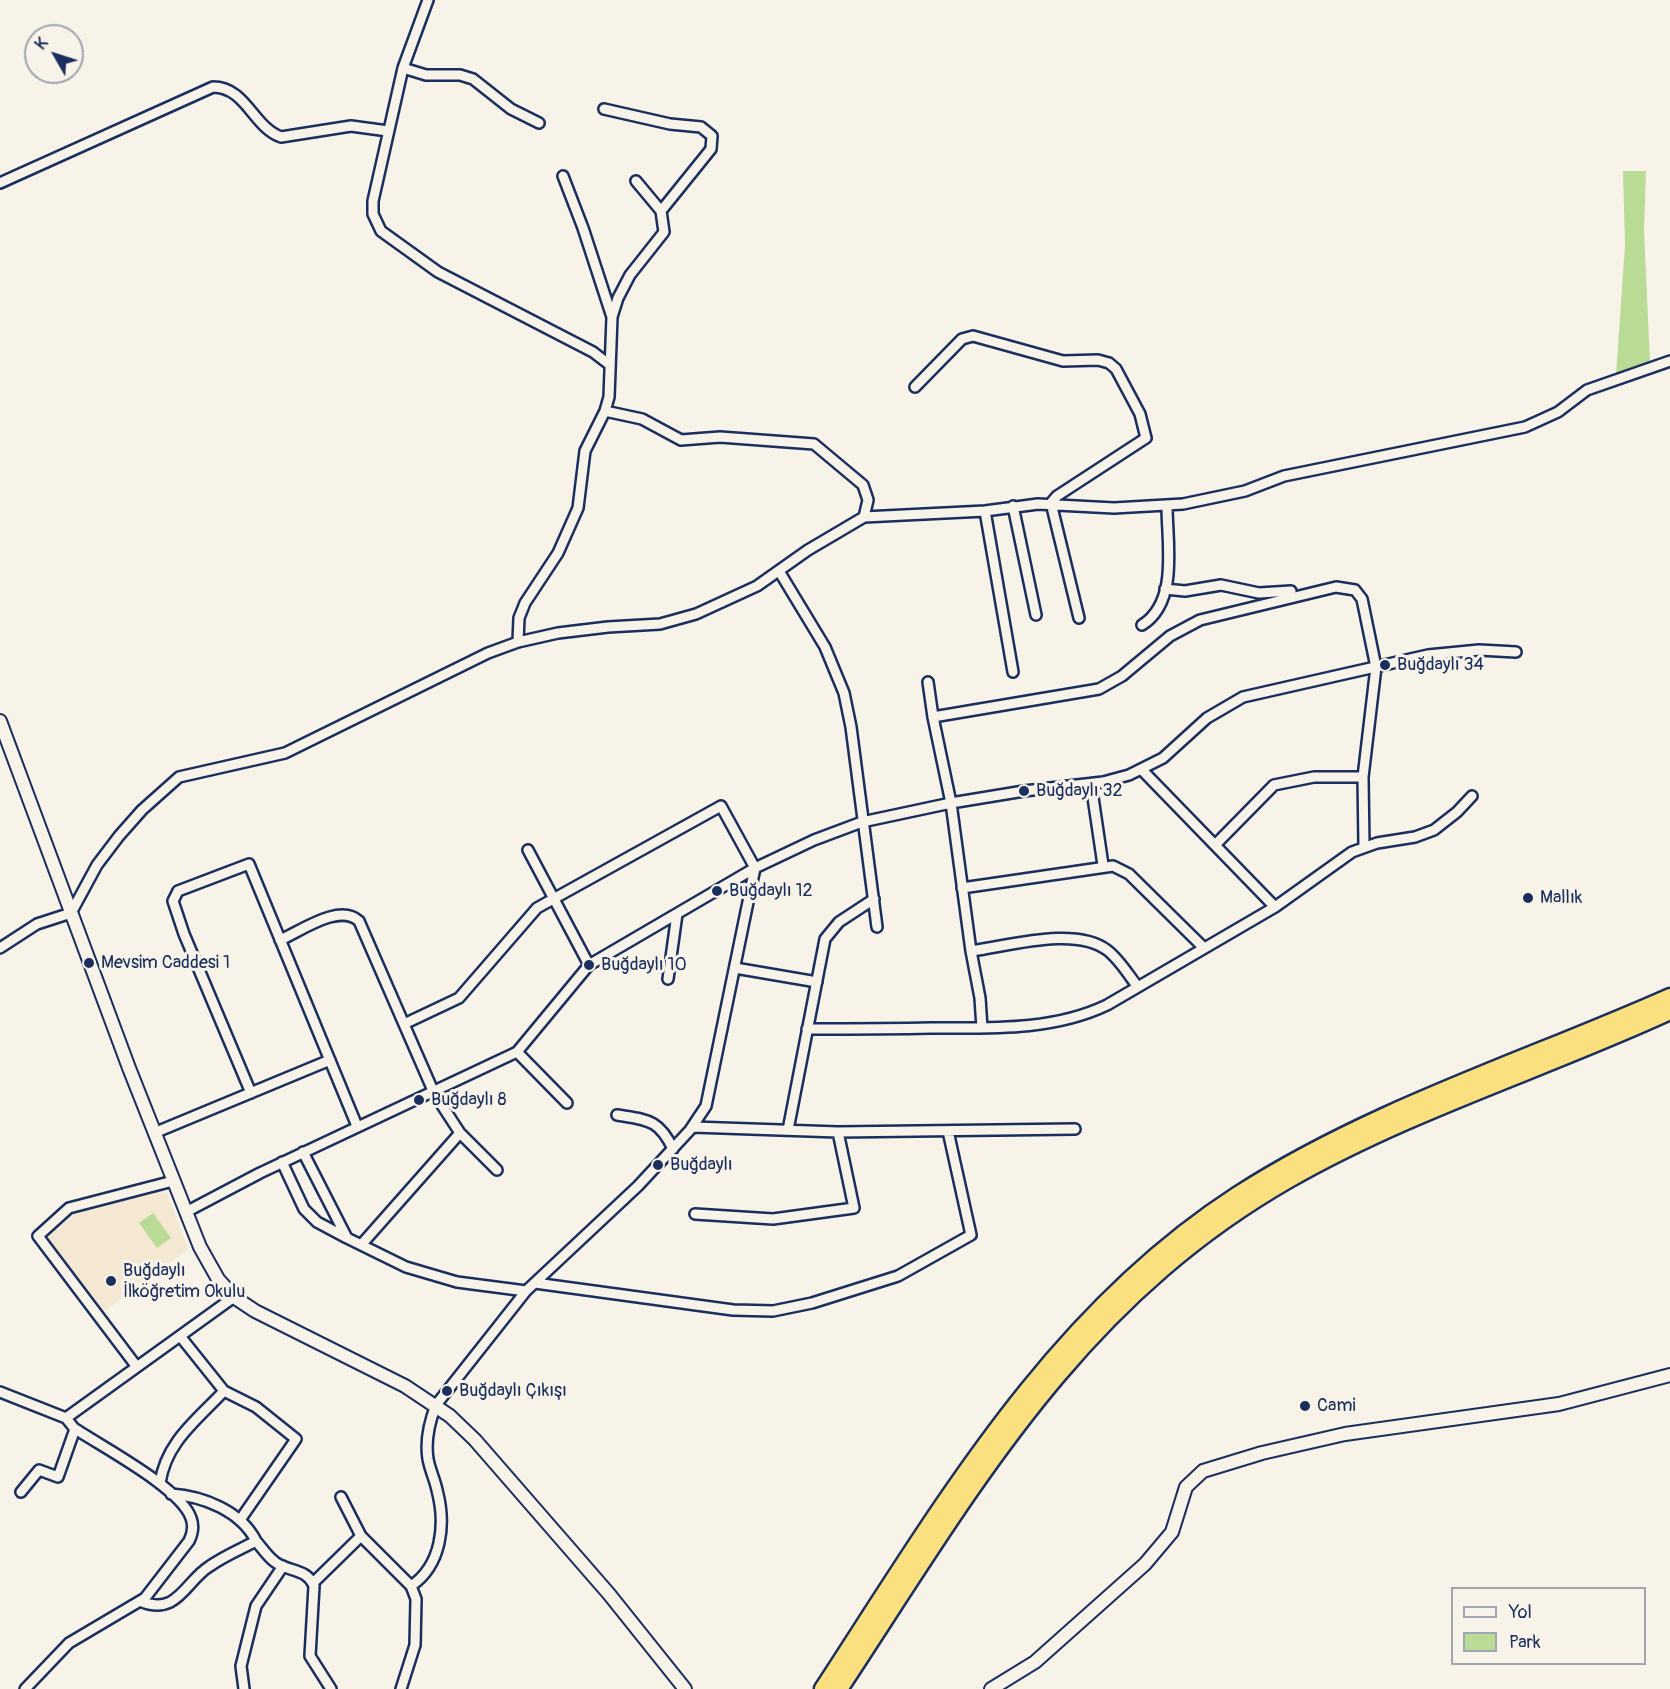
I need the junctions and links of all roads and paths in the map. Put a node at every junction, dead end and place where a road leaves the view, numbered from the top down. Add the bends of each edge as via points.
1 (428, 0) edge
2 (403, 68) junction
3 (604, 109) dead end
4 (539, 123) dead end
5 (388, 131) junction
6 (562, 176) dead end
7 (636, 181) dead end
8 (0, 183) edge
9 (661, 211) junction
10 (612, 317) junction
11 (1670, 361) edge
12 (610, 365) junction
13 (915, 387) dead end
14 (605, 411) junction
15 (1051, 505) junction
16 (1013, 506) junction
17 (1167, 506) junction
18 (985, 510) junction
19 (864, 517) junction
20 (779, 571) junction
21 (1165, 589) junction
22 (1301, 594) junction
23 (1036, 615) dead end
24 (1079, 618) dead end
25 (1142, 625) dead end
26 (518, 642) junction
27 (1516, 652) dead end
28 (1376, 667) junction
29 (1013, 672) dead end
30 (928, 682) dead end
31 (933, 717) junction
32 (0, 721) edge
33 (1142, 770) junction
34 (1363, 777) junction
35 (1091, 783) junction
36 (1472, 796) dead end
37 (951, 803) junction
38 (862, 822) junction
39 (1215, 845) junction
40 (1364, 847) junction
41 (528, 850) dead end
42 (1103, 865) junction
43 (755, 868) junction
44 (962, 888) junction
45 (554, 898) junction
46 (874, 899) junction
47 (1275, 907) junction
48 (71, 913) junction
49 (677, 914) junction
50 (877, 927) dead end
51 (280, 940) junction
52 (0, 948) edge
53 (1203, 948) junction
54 (971, 951) junction
55 (589, 964) junction
56 (735, 968) junction
57 (668, 979) dead end
58 (816, 982) junction
59 (1137, 986) junction
60 (1670, 996) edge
61 (1670, 1011) edge
62 (404, 1024) junction
63 (982, 1028) junction
64 (807, 1029) junction
65 (517, 1052) junction
66 (330, 1060) junction
67 (250, 1093) junction
68 (434, 1093) junction
69 (567, 1103) dead end
70 (617, 1115) dead end
71 (357, 1126) junction
72 (693, 1127) junction
73 (1075, 1129) dead end
74 (788, 1130) junction
75 (948, 1131) junction
76 (460, 1132) junction
77 (838, 1132) junction
78 (154, 1133) junction
79 (672, 1149) junction
80 (303, 1152) junction
81 (282, 1162) junction
82 (497, 1170) dead end
83 (173, 1181) junction
84 (186, 1212) junction
85 (695, 1214) dead end
86 (347, 1238) junction
87 (361, 1245) junction
88 (535, 1283) junction
89 (526, 1291) junction
90 (234, 1297) junction
91 (180, 1336) junction
92 (137, 1367) junction
93 (1670, 1375) edge
94 (224, 1391) junction
95 (0, 1392) edge
96 (436, 1405) junction
97 (66, 1418) junction
98 (75, 1429) junction
99 (160, 1483) junction
100 (21, 1492) dead end
101 (171, 1494) junction
102 (341, 1497) dead end
103 (240, 1520) junction
104 (361, 1536) junction
105 (256, 1541) junction
106 (283, 1566) junction
107 (313, 1583) junction
108 (411, 1586) junction
109 (140, 1601) junction
110 (25, 1689) edge
111 (244, 1689) edge
112 (331, 1689) edge
113 (401, 1689) edge
114 (685, 1689) edge
115 (823, 1689) edge
116 (839, 1689) edge
117 (991, 1689) edge

1 - 2 street
2 - 4 street via 426,75 473,79 511,109
2 - 5 street
3 - 9 street via 701,127 712,136 711,149
5 - 8 street via 351,126 281,137 272,133 234,93 213,87
5 - 12 street via 373,201 375,221 381,231 438,272 593,352
6 - 10 street
7 - 9 street
9 - 10 street via 663,235 625,282
10 - 12 street
11 - 17 street via 1587,390 1558,412 1525,427 1284,476 1225,496
12 - 14 street
13 - 15 street via 969,336 1062,361 1102,360 1113,366 1140,414 1146,438 1057,496
14 - 19 street via 642,419 681,440 720,437 814,444 863,485 868,500
14 - 26 street via 585,452 576,514 558,553 525,603 519,618
15 - 16 street
15 - 17 street
15 - 24 street
16 - 18 street
16 - 23 street
17 - 21 street
18 - 19 street
18 - 29 street
19 - 20 street
20 - 26 street via 731,600 678,620 583,630
20 - 38 street via 825,647 841,686 851,727
21 - 22 street via 1185,591 1221,585 1259,593 1296,590
21 - 25 street via 1156,613
22 - 28 street via 1343,586 1358,592
22 - 31 street via 1191,623 1099,689
26 - 48 street via 285,753 179,777 119,836 97,865
27 - 28 street via 1443,653
28 - 33 street via 1243,697 1212,715 1173,751
28 - 34 street
30 - 31 street
31 - 37 street
32 - 48 street
33 - 35 street
33 - 39 street
34 - 39 street via 1314,777 1274,785
34 - 40 street
35 - 37 street
35 - 42 street
36 - 40 street via 1428,833
37 - 38 street
37 - 44 street
38 - 43 street
38 - 46 street
39 - 47 street
40 - 47 street
41 - 45 street
42 - 44 street
42 - 53 street via 1129,874
43 - 45 street via 721,806
43 - 49 street
43 - 56 street
44 - 54 street
45 - 55 street
45 - 62 street via 537,908 459,998
46 - 50 street
46 - 58 street via 829,933
47 - 53 street
48 - 52 street via 37,924
48 - 78 street
49 - 55 street
49 - 57 street
51 - 62 street via 338,914 355,918 362,925
51 - 66 street
51 - 67 street via 249,864 178,891 173,901
53 - 59 street
54 - 59 street via 1062,938 1083,940 1109,952
54 - 63 street via 981,998
55 - 65 street
56 - 58 street
56 - 72 street via 710,1096
58 - 64 street
59 - 63 street via 1107,1005 1074,1018
60 - 115 highway via 1352,1132 1239,1195 1167,1246 1090,1317 1020,1397 959,1481
61 - 116 highway via 1432,1110 1328,1159 1254,1201 1177,1256 1103,1323 1026,1412
62 - 68 street
63 - 64 street
64 - 74 street
65 - 68 street
65 - 69 street
66 - 67 street
66 - 71 street
67 - 78 street
68 - 71 street
68 - 76 street
70 - 79 street via 652,1122 664,1133
71 - 80 street
72 - 74 street
72 - 79 street
73 - 75 street
74 - 77 street
75 - 77 street
75 - 88 street via 971,1235 898,1276 799,1307 759,1312
76 - 82 street
76 - 87 street
77 - 85 street via 854,1208 773,1219
78 - 83 street
79 - 88 street
80 - 81 street
80 - 86 street
81 - 84 street
81 - 86 street via 304,1209 317,1222
83 - 84 street
83 - 92 street via 69,1208 38,1236
84 - 90 street via 211,1269
86 - 87 street
87 - 89 street via 406,1267 457,1282
88 - 89 street
89 - 96 street
90 - 91 street
90 - 96 street
91 - 92 street
91 - 94 street
92 - 97 street
93 - 117 street via 1559,1404 1348,1433 1262,1453 1203,1472 1186,1486 1172,1532 1145,1564 1035,1662
94 - 99 street via 176,1442
94 - 103 street via 256,1407 296,1439
95 - 97 street
96 - 108 street via 427,1448 439,1501 439,1545 432,1566
96 - 114 street via 475,1440 609,1594
97 - 98 street
98 - 99 street
98 - 100 street via 58,1477 39,1470
99 - 101 street
101 - 103 street via 207,1502
101 - 109 street via 190,1515 192,1536
102 - 104 street
103 - 105 street
104 - 107 street
104 - 108 street
105 - 106 street
105 - 109 street via 208,1567 172,1602 159,1605
106 - 107 street via 304,1573
106 - 111 street via 255,1606 241,1666
107 - 112 street via 310,1656
108 - 113 street via 416,1599 417,1634
109 - 110 street via 69,1643

